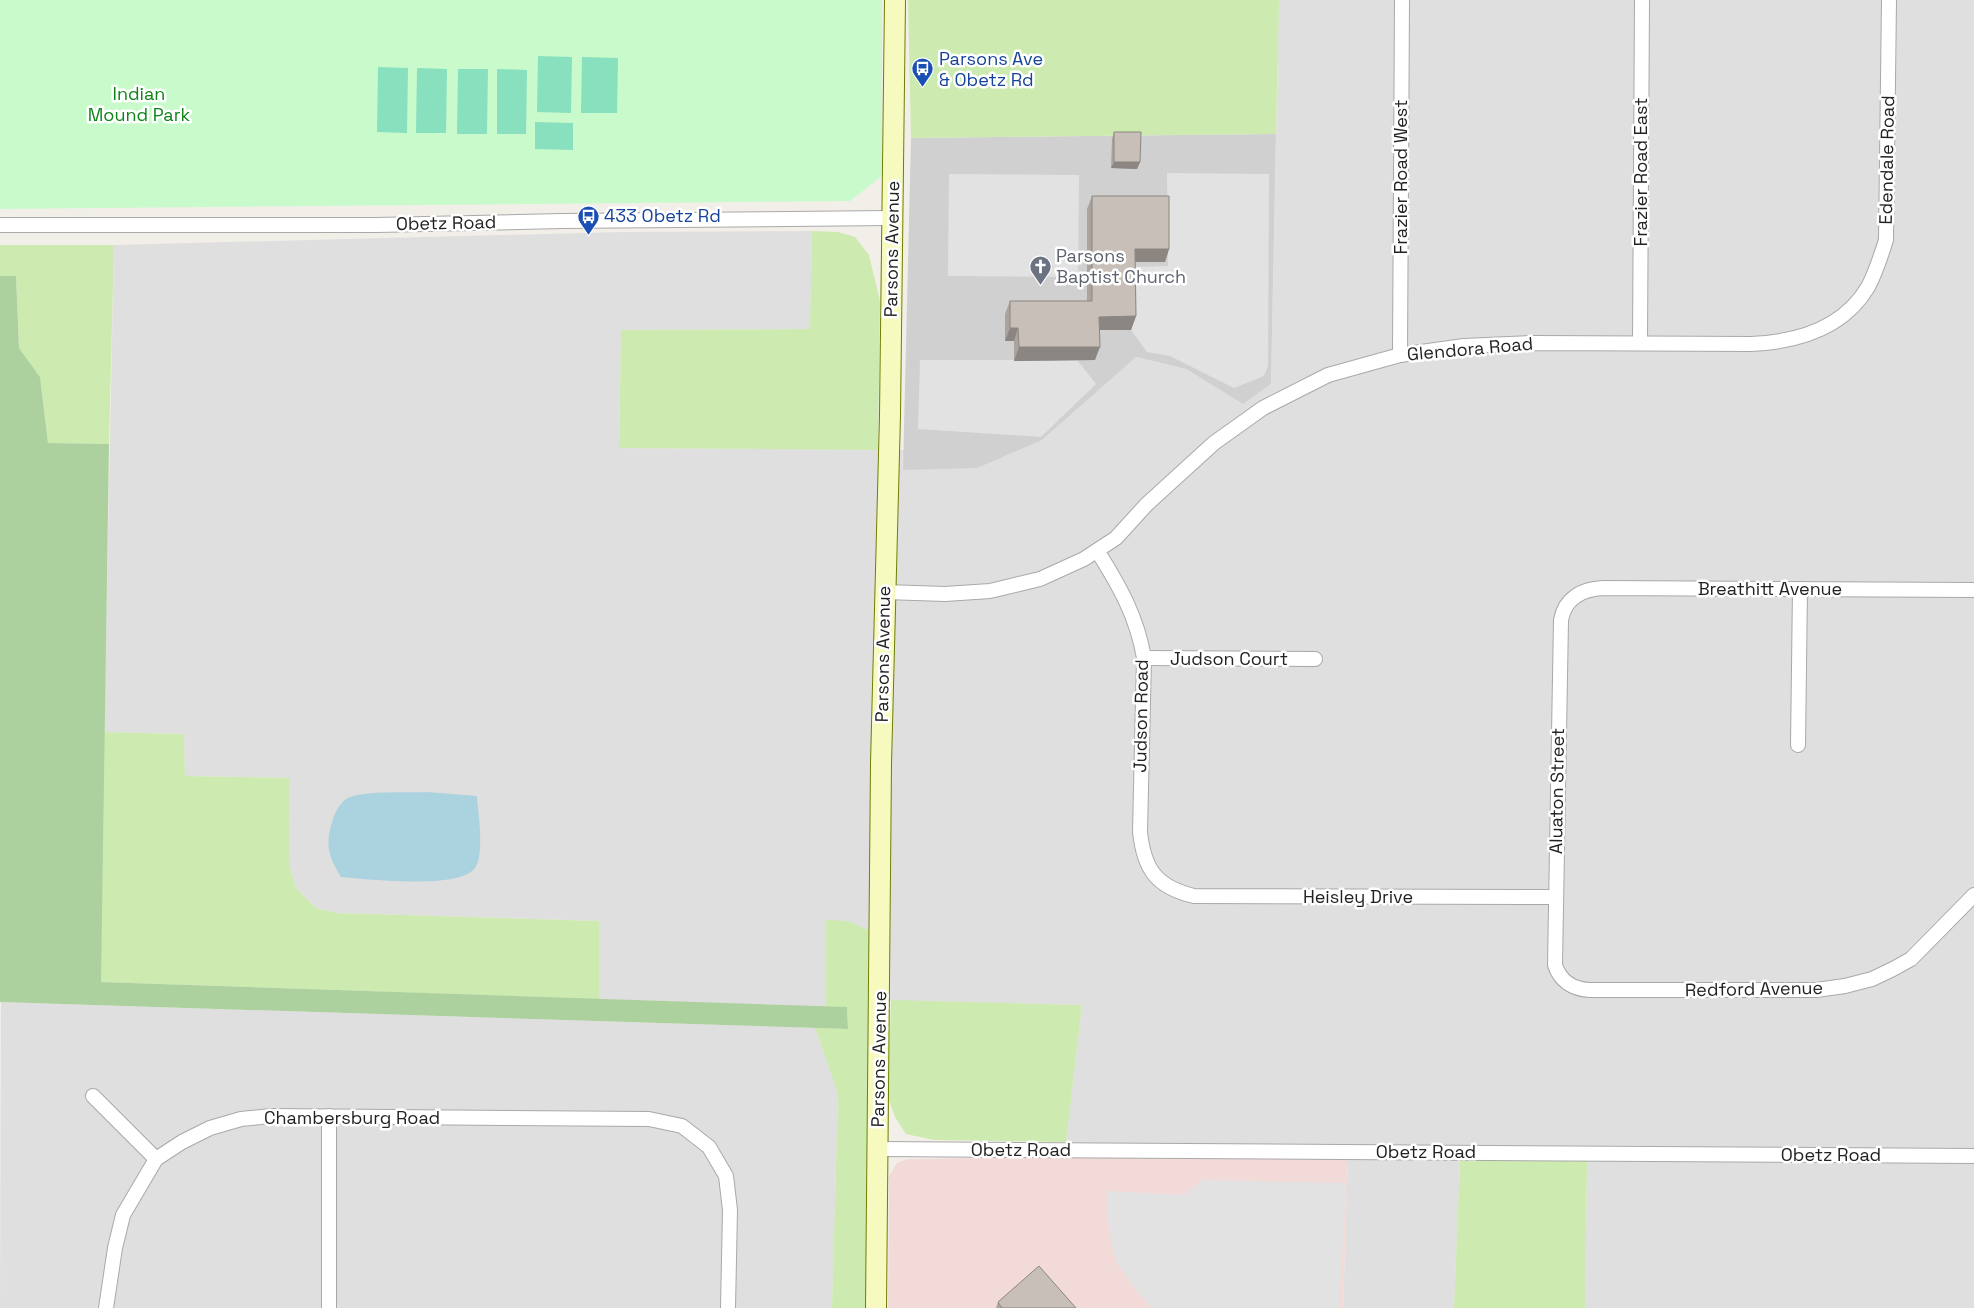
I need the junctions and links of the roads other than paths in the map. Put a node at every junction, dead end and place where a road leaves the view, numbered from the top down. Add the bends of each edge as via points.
1 (895, 0) edge
2 (1402, 0) edge
3 (1642, 0) edge
4 (1888, 0) edge
5 (891, 218) junction
6 (0, 225) edge
7 (1849, 310) joint
8 (1640, 343) junction
9 (1400, 355) junction
10 (1098, 552) junction
11 (1800, 589) junction
12 (1974, 590) edge
13 (885, 592) junction
14 (1570, 601) joint
15 (1144, 658) junction
16 (1315, 659) dead end
17 (1798, 745) dead end
18 (1163, 884) joint
19 (1974, 895) edge
20 (1555, 897) junction
21 (1564, 980) joint
22 (93, 1096) dead end
23 (329, 1116) junction
24 (878, 1149) junction
25 (1974, 1156) edge
26 (156, 1160) junction
27 (106, 1308) edge
28 (330, 1308) edge
29 (728, 1308) edge
30 (876, 1308) edge

1 - 5 street, Parsons Avenue
2 - 9 street, Frazier Road West
3 - 8 street, Frazier Road East
4 - 7 street, Edendale Road via 1886,240 1867,289
5 - 6 street, Obetz Road via 376,225
5 - 13 street, Parsons Avenue
7 - 8 street, Glendora Road via 1828,326 1778,343
8 - 9 street, Glendora Road via 1474,345
9 - 10 street, Glendora Road via 1328,376 1263,408 1214,443
10 - 13 street, Glendora Road via 1040,578 990,591 945,594
10 - 15 street, Judson Road via 1129,605
11 - 12 street, Breathitt Avenue
11 - 14 street, Breathitt Avenue via 1603,588 1585,590
11 - 17 street
13 - 24 street, Parsons Avenue
14 - 20 street, Aluaton Street via 1561,620
15 - 16 street, Judson Court
15 - 18 street, Judson Road via 1140,832 1142,852 1150,871
18 - 20 street, Heisley Drive via 1176,892 1194,896
19 - 21 street, Redford Avenue via 1911,959 1872,978 1845,986 1816,990 1589,990 1575,988
20 - 21 street, Aluaton Street via 1554,960
22 - 26 street
23 - 26 street, Chambersburg Road via 241,1119 210,1128
23 - 28 street
23 - 29 street, Chambersburg Road via 649,1119 682,1126 709,1147 726,1176 730,1210
24 - 25 street, Obetz Road
24 - 30 street, Parsons Avenue
26 - 27 street, Chambersburg Road via 123,1215 114,1248

